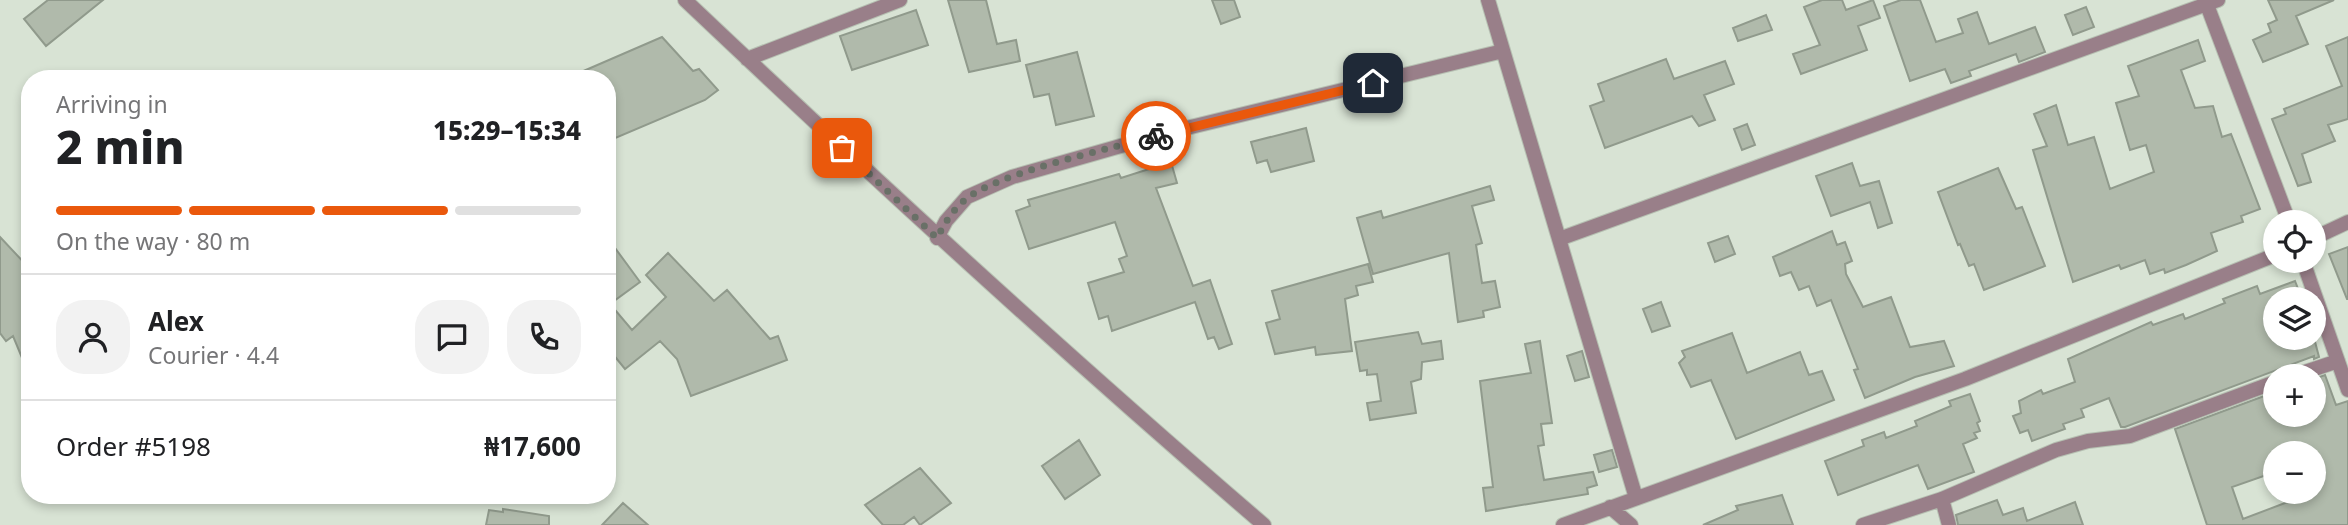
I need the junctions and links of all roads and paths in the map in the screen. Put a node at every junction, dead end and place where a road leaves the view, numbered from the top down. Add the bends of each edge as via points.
1 (685, 0) edge
2 (900, 0) edge
3 (1488, 0) edge
4 (2213, 2) edge
5 (1503, 51) junction
6 (747, 59) junction
7 (2285, 210) edge
8 (2348, 222) edge
9 (2326, 232) edge
10 (937, 238) junction
11 (1559, 239) junction
12 (2263, 259) edge
13 (2307, 273) edge
14 (2338, 361) junction
15 (2326, 365) edge
16 (2263, 386) edge
17 (2348, 390) edge
18 (1636, 498) junction
19 (1942, 499) junction
20 (1239, 504) junction
21 (1610, 507) junction
22 (1627, 524) edge
23 (1246, 525) edge
24 (1264, 525) edge
25 (1563, 525) edge
26 (1863, 525) edge
27 (1949, 525) edge

1 - 6 street
2 - 6 street
3 - 5 street
4 - 7 street
4 - 11 street
5 - 10 street via 1166,133 1012,177 967,197
5 - 11 street
6 - 10 street
8 - 9 street
10 - 20 street
11 - 18 street
12 - 18 street via 1965,379
13 - 14 street
14 - 15 street
14 - 17 street
16 - 19 street via 2130,436 2088,440 2056,450
18 - 21 street
19 - 26 street
19 - 27 street
20 - 23 street
20 - 24 street
21 - 22 street
21 - 25 street

